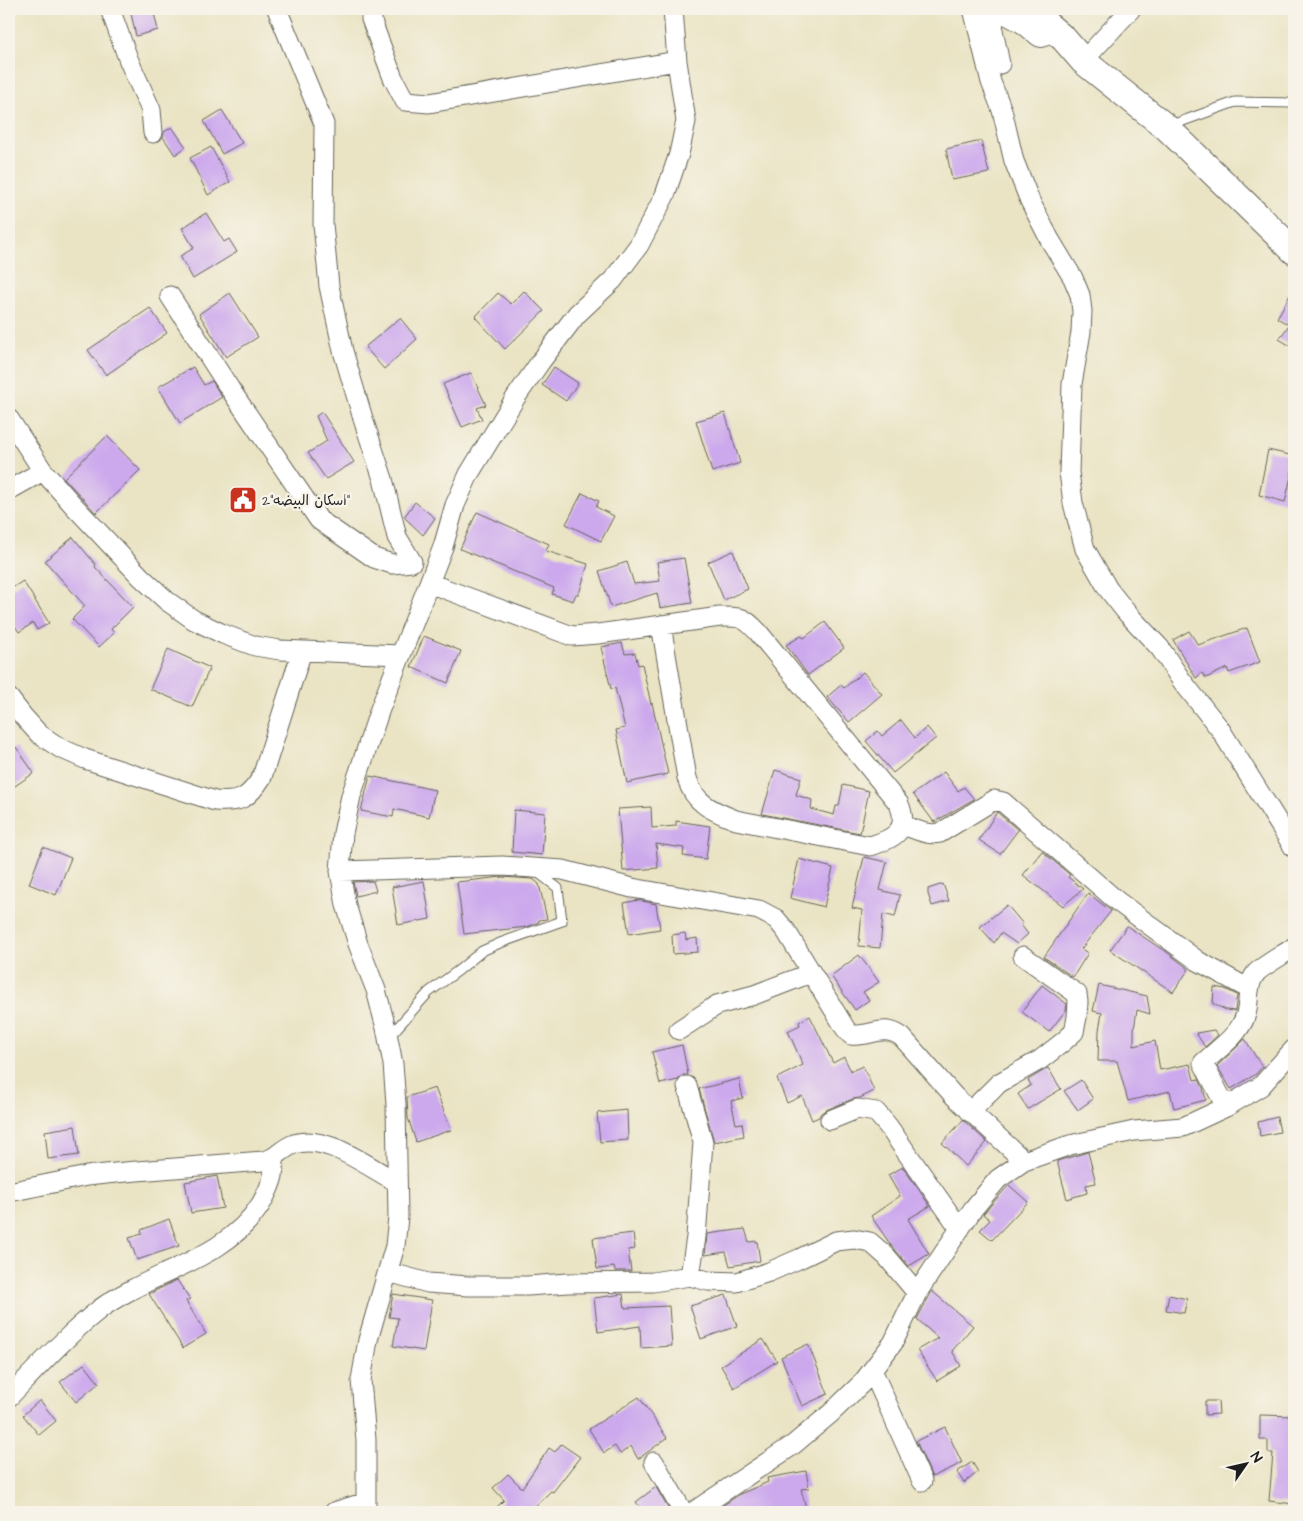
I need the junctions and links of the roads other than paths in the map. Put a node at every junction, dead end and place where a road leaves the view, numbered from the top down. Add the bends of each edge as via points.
1 (110, 9) edge
2 (277, 9) edge
3 (673, 9) edge
4 (990, 9) edge
5 (1030, 9) edge
6 (1131, 9) edge
7 (371, 19) dead end
8 (677, 61) junction
9 (1083, 61) junction
10 (1294, 103) edge
11 (1166, 127) junction
12 (153, 133) dead end
13 (1294, 251) edge
14 (170, 296) dead end
15 (9, 419) edge
16 (42, 471) junction
17 (9, 490) edge
18 (429, 583) junction
19 (661, 625) junction
20 (302, 651) junction
21 (400, 655) junction
22 (9, 698) edge
23 (903, 825) junction
24 (1294, 848) edge
25 (531, 868) junction
26 (340, 870) junction
27 (1294, 947) edge
28 (1023, 956) dead end
29 (811, 973) junction
30 (1248, 989) junction
31 (679, 1030) dead end
32 (388, 1039) junction
33 (1294, 1049) edge
34 (687, 1086) dead end
35 (1226, 1107) junction
36 (970, 1112) junction
37 (830, 1120) dead end
38 (274, 1157) junction
39 (1024, 1161) junction
40 (397, 1182) junction
41 (9, 1192) edge
42 (960, 1229) junction
43 (388, 1272) junction
44 (690, 1276) junction
45 (917, 1293) junction
46 (872, 1370) junction
47 (9, 1397) edge
48 (654, 1462) dead end
49 (922, 1481) dead end
50 (366, 1507) edge
51 (334, 1512) edge
52 (683, 1512) edge
53 (692, 1512) edge

1 - 12 street via 151,110
2 - 14 street via 324,124 323,224 329,286 343,350 384,479 397,537 412,562 392,564 374,558 319,520
3 - 8 street
4 - 9 street via 1025,21 1057,48
4 - 24 street via 1004,79 1002,110 1014,161 1030,201 1080,295 1081,332 1072,384 1069,472 1085,549 1108,589 1160,648 1220,729
5 - 9 street
6 - 9 street
7 - 8 street via 405,101 429,103
8 - 18 street via 686,121 665,195 639,245 545,355 492,436 454,505
9 - 11 street
10 - 11 lane via 1235,102
11 - 13 street
15 - 16 street
16 - 17 street
16 - 20 street via 141,577 194,620 255,646
18 - 19 street via 572,636
18 - 21 street
19 - 23 street via 720,617 740,617 750,623 899,804
19 - 23 street via 687,778 700,801 736,820 870,846 894,835
20 - 21 street
20 - 22 street via 262,777 242,799 230,802 214,801 60,748 39,734
21 - 26 street via 351,796
23 - 30 street via 926,833 940,833 994,800 1003,802 1117,902 1198,961
25 - 26 street
25 - 29 street via 563,870 632,888 759,910 776,920 786,931
25 - 32 lane via 558,888 562,922 482,951 429,992
26 - 32 street via 346,905 376,990
27 - 30 street via 1256,973
28 - 36 street via 1077,994 1074,1032 1040,1060 999,1083
29 - 31 street via 754,995 717,1004
29 - 36 street via 851,1035 895,1031
30 - 35 street via 1247,1013 1242,1025 1203,1063
32 - 40 street via 393,1064
33 - 35 street via 1261,1086
34 - 44 street via 703,1142
35 - 39 street via 1183,1128 1134,1131 1070,1145
36 - 39 street
37 - 42 street via 857,1109 876,1112
38 - 40 street via 293,1144 305,1141 321,1143
38 - 41 street via 248,1163 87,1176
38 - 47 street via 273,1177 266,1196 237,1233 101,1309 75,1330
39 - 42 street via 998,1179
40 - 43 street via 397,1227
42 - 45 street
43 - 44 street via 428,1283 468,1286 654,1282
43 - 50 street via 368,1340 361,1380 366,1440
44 - 45 street via 708,1281 737,1282 836,1241 854,1239 870,1242 882,1252
45 - 46 street via 893,1343
46 - 49 street
46 - 53 street via 830,1414 793,1445
48 - 52 street
50 - 51 street

